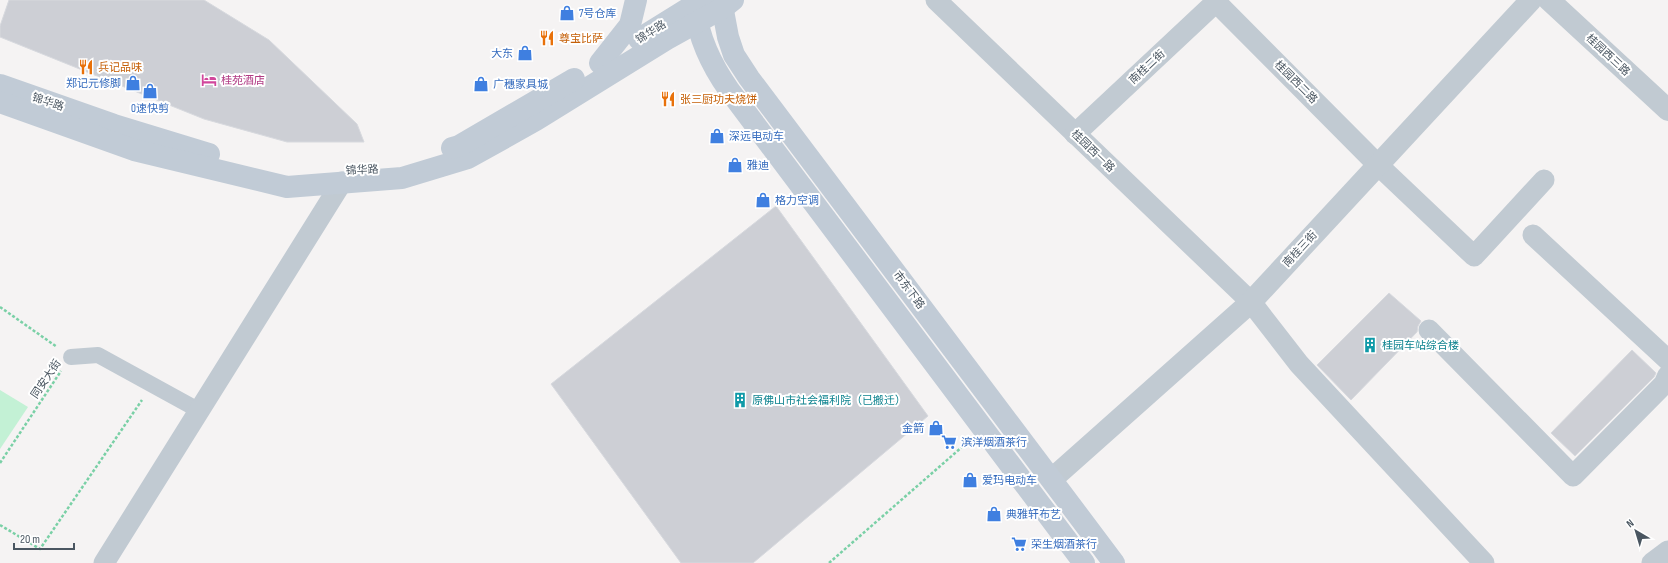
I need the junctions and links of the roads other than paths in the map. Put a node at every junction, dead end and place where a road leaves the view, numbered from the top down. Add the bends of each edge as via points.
1 (636, 0) edge
2 (1531, 0) edge
3 (1549, 0) edge
4 (1216, 1) edge
5 (726, 3) edge
6 (945, 3) edge
7 (697, 7) edge
8 (600, 63) junction
9 (0, 84) edge
10 (0, 102) edge
11 (1668, 110) edge
12 (1075, 134) junction
13 (1378, 165) junction
14 (1544, 180) dead end
15 (342, 182) junction
16 (1533, 235) dead end
17 (1250, 302) junction
18 (1429, 330) dead end
19 (71, 357) road end
20 (1668, 360) edge
21 (1667, 382) edge
22 (200, 411) junction
23 (1052, 479) junction
24 (104, 563) edge
25 (1084, 563) edge
26 (1114, 563) edge
27 (1484, 563) edge

1 - 8 main road via 630,25
2 - 13 street, 南桂三街
3 - 11 street, 桂园西三路
4 - 12 street, 南桂二街
4 - 13 street, 桂园西二路
5 - 7 main road
5 - 23 main road, 市东下路 via 728,37 734,55 749,78
6 - 12 street, 桂园西一路
7 - 8 main road, 锦华路
7 - 15 main road, 锦华路 via 667,39 536,120 468,158 402,178
7 - 25 main road via 715,70
8 - 9 main road, 锦华路 via 459,146 389,168 294,173 220,157 114,125
10 - 15 main road, 锦华路 via 134,150 260,181 287,187
12 - 17 street, 桂园西一路
13 - 14 street, 桂园西二路 via 1474,256
13 - 17 street, 南桂三街
15 - 22 street
16 - 20 street
17 - 23 street, 南桂三街
17 - 27 street, 桂园西一路 via 1299,364
18 - 21 street via 1573,476
19 - 22 street via 98,355
22 - 24 street
23 - 26 main road, 市东下路

